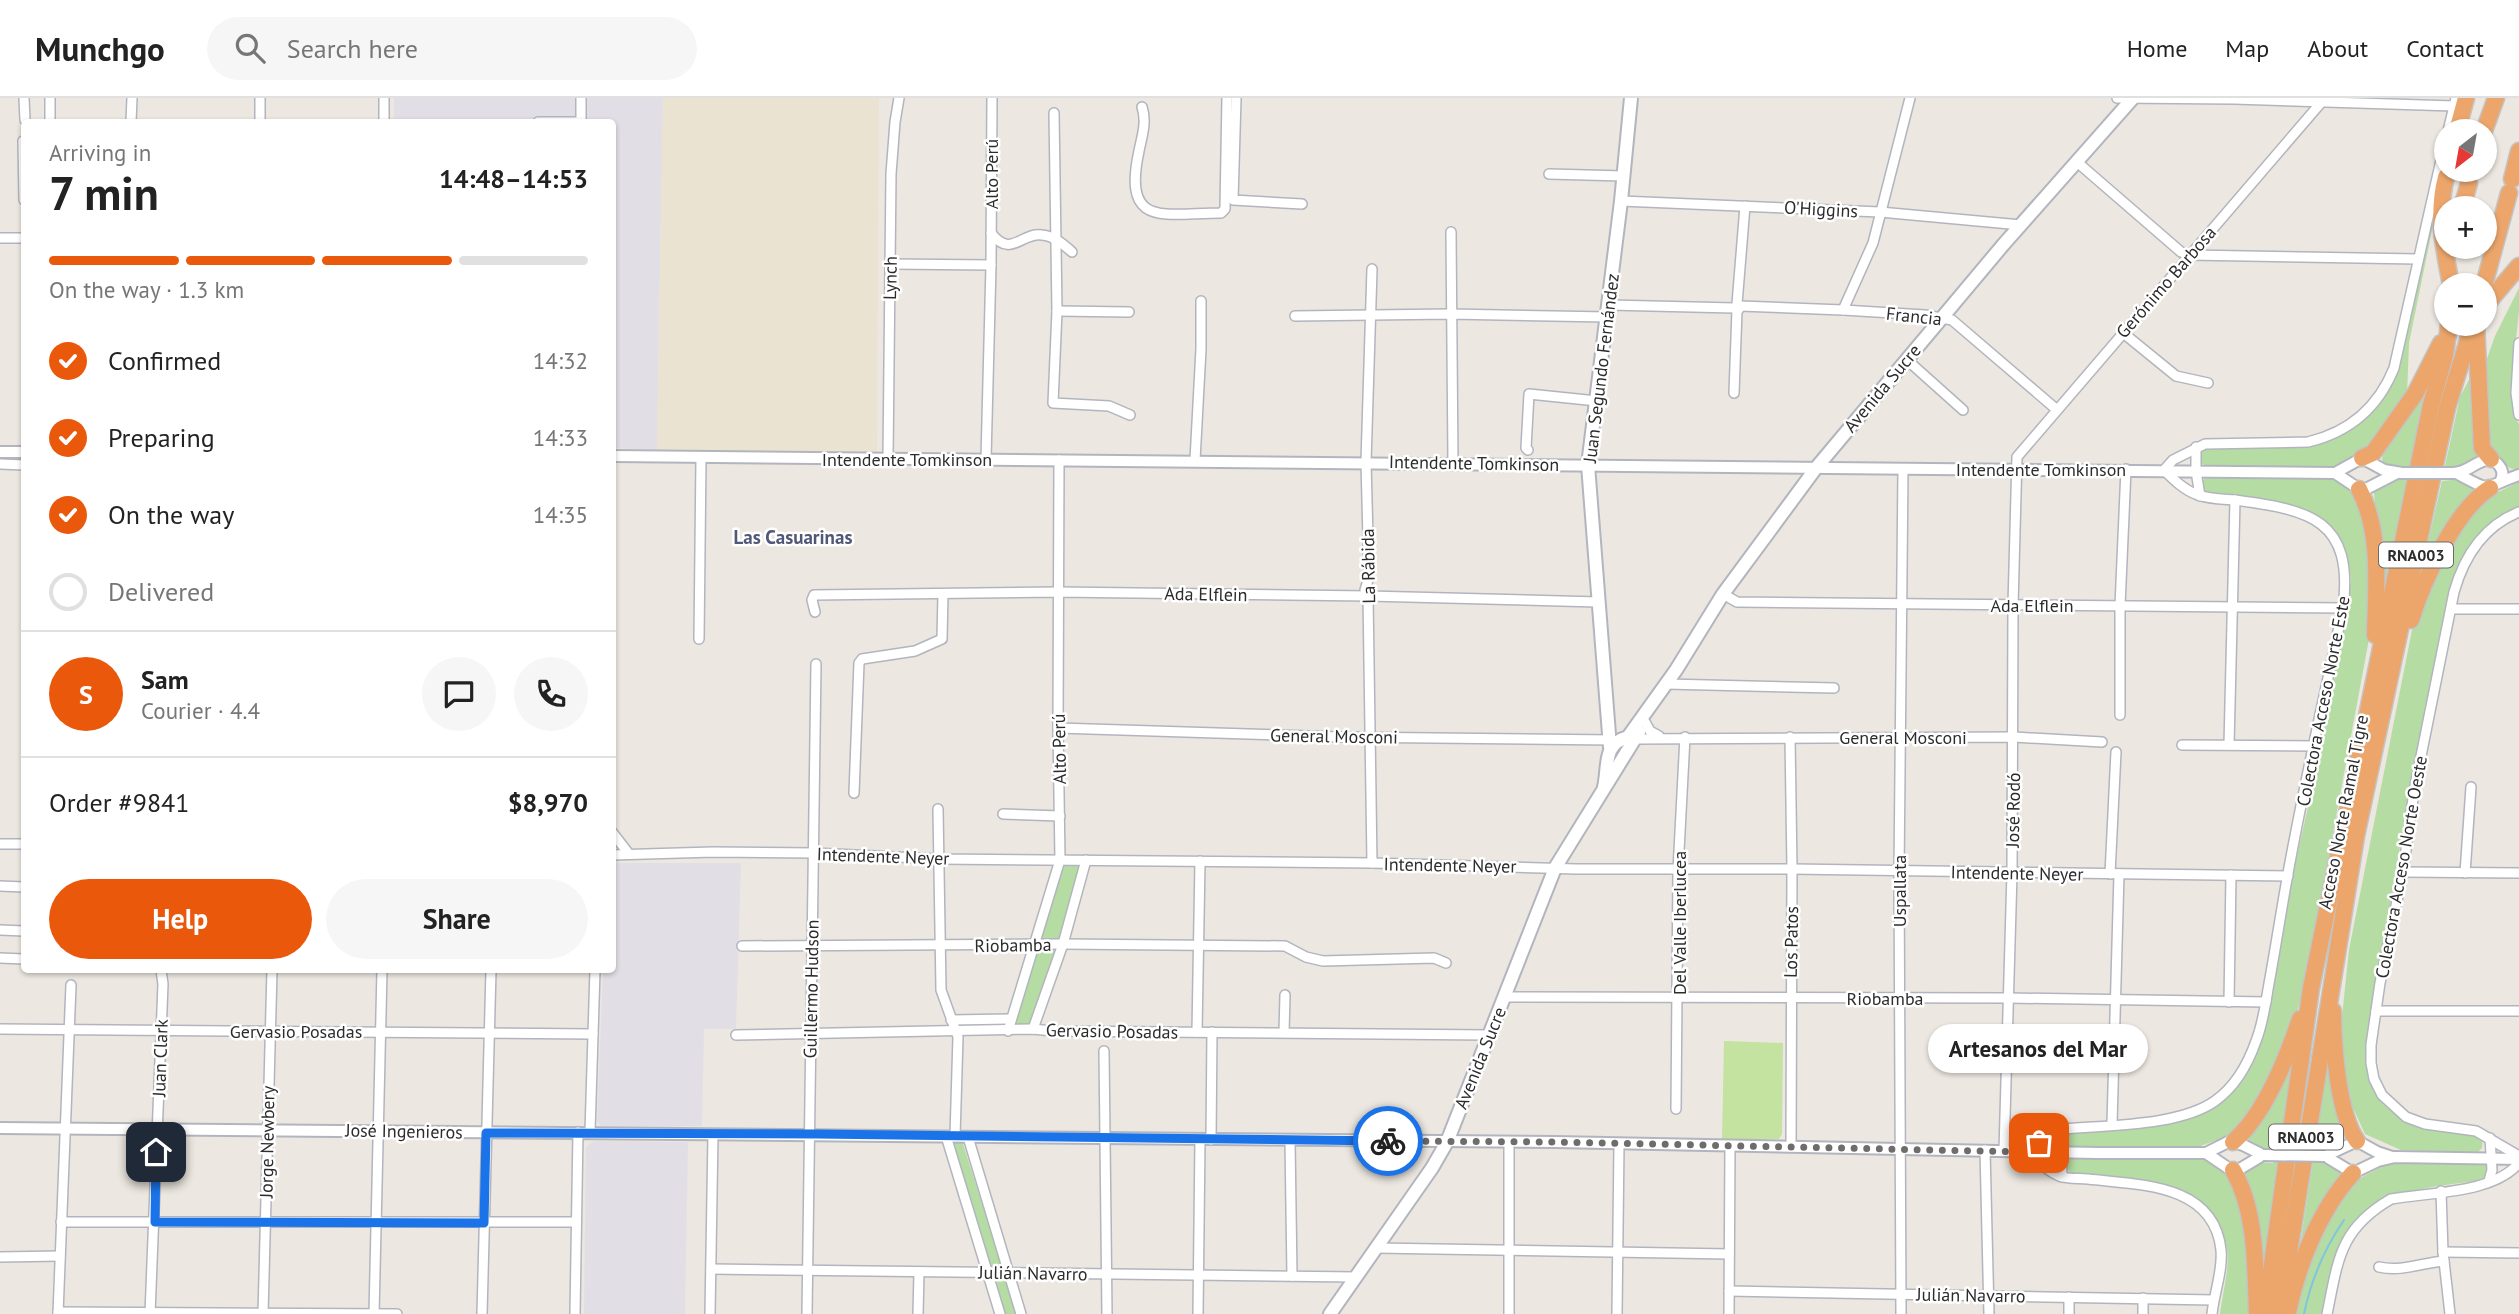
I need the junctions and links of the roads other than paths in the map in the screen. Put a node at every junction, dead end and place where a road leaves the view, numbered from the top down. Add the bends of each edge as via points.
1 (24, 98) edge
2 (50, 98) edge
3 (132, 98) edge
4 (260, 98) edge
5 (384, 98) edge
6 (581, 98) edge
7 (899, 98) edge
8 (992, 98) edge
9 (1227, 98) edge
10 (1236, 98) edge
11 (1631, 98) edge
12 (1910, 98) edge
13 (2117, 98) edge
14 (2132, 98) edge
15 (2234, 98) edge
16 (2497, 98) edge
17 (2324, 100) edge
18 (2459, 101) edge
19 (1142, 107) dead end
20 (1054, 113) dead end
21 (24, 119) edge
22 (50, 119) edge
23 (131, 119) edge
24 (260, 119) edge
25 (384, 119) edge
26 (581, 119) edge
27 (2452, 119) edge
28 (2458, 119) edge
29 (2489, 119) edge
30 (2519, 151) edge
31 (2077, 162) junction
32 (1549, 174) dead end
33 (1623, 176) junction
34 (2435, 182) edge
35 (2445, 182) edge
36 (2469, 183) dead end
37 (2465, 196) edge
38 (1621, 201) junction
39 (1302, 204) dead end
40 (1745, 206) junction
41 (1880, 212) junction
42 (2021, 225) junction
43 (1451, 232) dead end
44 (991, 233) junction
45 (0, 238) edge
46 (21, 238) edge
47 (1057, 240) junction
48 (1072, 252) dead end
49 (2190, 255) junction
50 (2417, 259) junction
51 (891, 264) junction
52 (991, 265) junction
53 (2519, 266) edge
54 (1372, 269) dead end
55 (2450, 273) edge
56 (2487, 273) edge
57 (2497, 292) edge
58 (1201, 301) dead end
59 (1737, 307) junction
60 (1843, 310) junction
61 (1057, 311) junction
62 (1608, 311) junction
63 (1129, 312) dead end
64 (1450, 314) junction
65 (1371, 315) junction
66 (1295, 316) dead end
67 (1942, 317) junction
68 (2122, 332) junction
69 (2443, 336) edge
70 (2447, 336) edge
71 (2470, 336) edge
72 (2475, 336) edge
73 (2519, 343) edge
74 (1906, 359) junction
75 (2208, 383) dead end
76 (1734, 393) dead end
77 (1597, 401) junction
78 (2056, 409) junction
79 (1963, 410) dead end
80 (1130, 415) dead end
81 (2519, 415) edge
82 (2196, 447) junction
83 (1528, 450) dead end
84 (0, 452) edge
85 (21, 452) edge
86 (616, 456) edge
87 (701, 458) junction
88 (888, 458) junction
89 (986, 459) junction
90 (1059, 460) junction
91 (1195, 460) junction
92 (2358, 460) junction
93 (1366, 462) junction
94 (1453, 463) junction
95 (2496, 463) junction
96 (0, 464) edge
97 (21, 465) edge
98 (1588, 465) junction
99 (1816, 468) junction
100 (1903, 469) junction
101 (2015, 469) junction
102 (2126, 469) junction
103 (2164, 470) junction
104 (2196, 471) junction
105 (2335, 472) junction
106 (2399, 473) junction
107 (2455, 474) junction
108 (2519, 474) edge
109 (2495, 485) junction
110 (2356, 486) junction
111 (2200, 496) junction
112 (2235, 500) junction
113 (2519, 512) edge
114 (1058, 592) junction
115 (943, 594) junction
116 (1723, 594) junction
117 (1368, 596) junction
118 (1598, 602) junction
119 (1901, 603) junction
120 (2013, 605) junction
121 (2120, 606) junction
122 (2233, 607) junction
123 (2343, 608) junction
124 (2451, 609) junction
125 (2519, 609) edge
126 (815, 612) dead end
127 (699, 639) dead end
128 (816, 664) dead end
129 (2376, 672) junction
130 (1666, 684) junction
131 (1835, 688) dead end
132 (1656, 698) junction
133 (2384, 702) junction
134 (2120, 715) dead end
135 (1645, 722) junction
136 (1058, 728) junction
137 (1371, 737) junction
138 (1661, 737) junction
139 (1685, 737) junction
140 (1790, 737) junction
141 (1899, 737) junction
142 (2014, 737) junction
143 (2102, 742) dead end
144 (1618, 743) junction
145 (2182, 745) dead end
146 (2229, 745) junction
147 (2314, 746) junction
148 (2116, 752) dead end
149 (1626, 755) junction
150 (1604, 787) junction
151 (2471, 787) dead end
152 (855, 793) dead end
153 (938, 809) dead end
154 (1003, 814) dead end
155 (1060, 816) junction
156 (616, 838) edge
157 (0, 844) edge
158 (21, 844) edge
159 (814, 853) junction
160 (628, 854) junction
161 (616, 855) edge
162 (938, 859) junction
163 (1060, 860) junction
164 (1086, 860) junction
165 (1200, 861) junction
166 (1372, 863) junction
167 (1555, 868) junction
168 (1678, 870) junction
169 (1792, 870) junction
170 (1899, 872) junction
171 (2403, 872) junction
172 (2012, 873) junction
173 (2465, 873) junction
174 (2519, 873) edge
175 (2115, 874) junction
176 (2231, 875) junction
177 (2287, 876) junction
178 (0, 886) edge
179 (21, 887) edge
180 (0, 930) edge
181 (21, 931) edge
182 (1063, 944) junction
183 (812, 945) junction
184 (1197, 945) junction
185 (742, 946) dead end
186 (941, 946) junction
187 (1035, 946) junction
188 (0, 958) edge
189 (21, 959) edge
190 (2334, 961) junction
191 (1446, 963) dead end
192 (161, 973) edge
193 (272, 973) edge
194 (382, 973) edge
195 (491, 973) edge
196 (595, 973) edge
197 (71, 985) dead end
198 (2311, 988) junction
199 (1284, 995) dead end
200 (1504, 997) junction
201 (1678, 997) junction
202 (1790, 998) junction
203 (1899, 998) junction
204 (2008, 998) junction
205 (2115, 1000) junction
206 (2229, 1002) junction
207 (2266, 1002) junction
208 (2376, 1011) junction
209 (2519, 1012) edge
210 (1010, 1019) junction
211 (951, 1020) junction
212 (0, 1029) edge
213 (1033, 1029) junction
214 (70, 1030) junction
215 (161, 1030) junction
216 (270, 1031) junction
217 (1008, 1031) junction
218 (379, 1032) junction
219 (957, 1032) junction
220 (1197, 1032) junction
221 (1212, 1032) junction
222 (1284, 1032) junction
223 (489, 1033) junction
224 (810, 1033) junction
225 (593, 1034) junction
226 (736, 1035) dead end
227 (1488, 1035) junction
228 (1104, 1051) dead end
229 (1676, 1109) dead end
230 (2112, 1125) junction
231 (0, 1128) edge
232 (65, 1128) junction
233 (157, 1128) junction
234 (2065, 1129) junction
235 (267, 1130) junction
236 (377, 1130) junction
237 (578, 1132) junction
238 (590, 1132) junction
239 (486, 1133) junction
240 (713, 1134) junction
241 (809, 1134) junction
242 (951, 1136) junction
243 (968, 1137) junction
244 (2490, 1138) junction
245 (1107, 1139) junction
246 (1205, 1140) junction
247 (1290, 1141) junction
248 (1447, 1142) junction
249 (1510, 1142) junction
250 (2229, 1143) junction
251 (1619, 1144) junction
252 (2362, 1144) junction
253 (1730, 1146) junction
254 (1791, 1147) junction
255 (1900, 1148) junction
256 (1985, 1150) junction
257 (2004, 1151) junction
258 (2027, 1152) junction
259 (2061, 1152) junction
260 (2206, 1153) junction
261 (2263, 1155) junction
262 (2325, 1156) junction
263 (2395, 1157) junction
264 (2490, 1157) junction
265 (2519, 1159) edge
266 (2229, 1167) junction
267 (2359, 1170) junction
268 (2062, 1177) junction
269 (2490, 1181) junction
270 (2441, 1191) junction
271 (61, 1222) junction
272 (155, 1222) junction
273 (265, 1222) junction
274 (376, 1222) junction
275 (576, 1222) junction
276 (484, 1223) junction
277 (1376, 1248) junction
278 (1510, 1252) junction
279 (1619, 1253) junction
280 (2519, 1253) edge
281 (1729, 1254) junction
282 (60, 1256) junction
283 (0, 1257) edge
284 (2443, 1257) junction
285 (2379, 1267) dead end
286 (711, 1269) junction
287 (808, 1270) junction
288 (919, 1272) junction
289 (988, 1273) junction
290 (1009, 1273) junction
291 (1107, 1274) junction
292 (1199, 1275) junction
293 (1292, 1276) junction
294 (1356, 1277) junction
295 (1729, 1291) junction
296 (1901, 1294) junction
297 (1989, 1296) junction
298 (2069, 1297) junction
299 (2143, 1298) junction
300 (2213, 1300) junction
301 (58, 1313) edge
302 (150, 1313) edge
303 (263, 1313) edge
304 (374, 1314) edge
305 (397, 1314) edge
306 (482, 1314) edge
307 (575, 1314) edge
308 (710, 1314) edge
309 (807, 1314) edge
310 (918, 1314) edge
311 (1000, 1314) edge
312 (1021, 1314) edge
313 (1107, 1314) edge
314 (1198, 1314) edge
315 (1330, 1314) edge
316 (1509, 1314) edge
317 (1617, 1314) edge
318 (1729, 1314) edge
319 (1901, 1314) edge
320 (1989, 1314) edge
321 (2069, 1314) edge
322 (2143, 1314) edge
323 (2212, 1314) edge
324 (2257, 1314) edge
325 (2265, 1314) edge
326 (2279, 1314) edge
327 (2287, 1314) edge
328 (2327, 1314) edge
329 (2450, 1314) edge

1 - 21 street
2 - 22 street
3 - 23 street
4 - 24 street
5 - 25 street
6 - 26 street
7 - 51 street, Lynch via 891,174
8 - 44 street, Alto Perú
9 - 19 street via 1225,209 1221,213 1167,214 1141,205 1135,186 1144,132
10 - 39 street via 1233,200
11 - 33 main road, Juan Segundo Fernández
12 - 41 street
13 - 14 street
14 - 15 street
14 - 31 main road, Avenida Sucre
15 - 17 street
16 - 29 highway
17 - 18 street
17 - 49 street, Gerónimo Barbosa
18 - 27 street
18 - 28 highway
20 - 47 street
30 - 56 highway
31 - 42 main road, Avenida Sucre
31 - 49 street
32 - 33 street
33 - 38 main road, Juan Segundo Fernández
34 - 50 street
35 - 55 highway via 2440,223
36 - 37 highway
38 - 40 street, O'Higgins
38 - 62 main road, Juan Segundo Fernández
40 - 41 street, O'Higgins
40 - 59 street
41 - 42 street, O'Higgins
41 - 60 street via 1873,243
42 - 67 main road, Avenida Sucre
43 - 64 street
44 - 47 street via 1005,244 1038,234
44 - 52 street, Alto Perú
45 - 46 street
47 - 48 street
47 - 61 street
49 - 50 street
49 - 68 street, Gerónimo Barbosa
50 - 82 street via 2394,368 2387,386 2362,418 2338,433 2308,442
51 - 52 street
51 - 88 street, Lynch
52 - 89 street, Alto Perú
53 - 57 highway
54 - 65 street, La Rábida
58 - 91 street
59 - 60 street, Francia
59 - 62 street, Francia
59 - 76 street
60 - 67 street, Francia
61 - 63 street
61 - 80 street via 1053,403 1109,406
62 - 64 street, Francia
62 - 77 main road, Juan Segundo Fernández
64 - 65 street, Francia
64 - 94 street
65 - 66 street, Francia
65 - 93 street, La Rábida
67 - 74 main road, Avenida Sucre
67 - 78 street, Francia via 1962,328
68 - 75 street via 2176,376
68 - 78 street, Gerónimo Barbosa
69 - 92 highway via 2415,394 2373,453
70 - 129 highway, Acceso Norte Ramal Tigre / RNA003
71 - 133 highway, Acceso Norte Ramal Tigre / RNA003 via 2447,408
72 - 95 highway via 2482,448
73 - 81 street
74 - 79 street
74 - 99 main road, Avenida Sucre
77 - 83 street via 1529,394
77 - 98 main road, Juan Segundo Fernández
78 - 101 street, Gerónimo Barbosa via 2020,452
82 - 103 street
82 - 104 street
84 - 85 street
86 - 87 street, Intendente Tomkinson
87 - 88 street, Intendente Tomkinson
87 - 127 street
88 - 89 street, Intendente Tomkinson
89 - 90 street, Intendente Tomkinson
90 - 91 street, Intendente Tomkinson
90 - 114 street, Alto Perú
91 - 93 street, Intendente Tomkinson
92 - 105 street, Intendente Tomkinson
92 - 106 street
92 - 110 street via 2350,473
93 - 94 street, Intendente Tomkinson
93 - 117 street, La Rábida
94 - 98 street, Intendente Tomkinson
95 - 107 street via 2477,463
95 - 108 street
95 - 109 street via 2502,478
96 - 97 street
98 - 99 street, Intendente Tomkinson
98 - 118 main road, Juan Segundo Fernández
99 - 100 street, Intendente Tomkinson
99 - 116 main road, Avenida Sucre
100 - 101 street, Intendente Tomkinson
100 - 119 street, Uspallata
101 - 102 street, Intendente Tomkinson
101 - 120 street, José Rodó
102 - 103 street, Intendente Tomkinson
102 - 121 street
103 - 104 street, Intendente Tomkinson
103 - 111 street, Colectora Acceso Norte Este
104 - 105 street, Intendente Tomkinson
104 - 111 street
105 - 110 street
106 - 107 street, bridge
106 - 110 street via 2369,489
107 - 109 street via 2478,486
108 - 109 street
109 - 133 highway via 2473,501 2435,560
110 - 129 highway via 2368,509 2376,553
111 - 112 street, Colectora Acceso Norte Este
112 - 122 street
112 - 123 street, Colectora Acceso Norte Este via 2297,511 2327,531 2344,561
113 - 124 street, Colectora Acceso Norte Oeste via 2483,536 2470,553 2458,576
114 - 115 street, Ada Elflein
114 - 117 street, Ada Elflein
114 - 136 street, Alto Perú
115 - 126 street, Ada Elflein via 814,595
115 - 152 street via 942,639 924,649 865,658 859,663
116 - 119 street, Ada Elflein via 1737,602
116 - 130 main road, Avenida Sucre
117 - 118 street, Ada Elflein
117 - 137 street, La Rábida
118 - 144 main road, Juan Segundo Fernández via 1609,722
119 - 120 street, Ada Elflein
119 - 141 street, Uspallata
120 - 121 street, Ada Elflein
120 - 142 street, José Rodó
121 - 122 street, Ada Elflein
121 - 134 street
122 - 123 street, Ada Elflein
122 - 146 street
123 - 147 street, Colectora Acceso Norte Este
124 - 125 street
124 - 171 street, Colectora Acceso Norte Oeste via 2414,791
128 - 159 street, Guillermo Hudson
129 - 198 highway, Acceso Norte Ramal Tigre / RNA003
130 - 131 street
130 - 132 main road, Avenida Sucre
132 - 135 main road, Avenida Sucre
132 - 144 main road, Avenida Sucre via 1628,737
133 - 190 highway, Acceso Norte Ramal Tigre / RNA003
135 - 138 street
135 - 144 main road, Avenida Sucre
136 - 137 street, General Mosconi
136 - 155 street, Alto Perú
137 - 144 street, General Mosconi
137 - 166 street, La Rábida
138 - 139 street, General Mosconi
138 - 144 street, General Mosconi
139 - 140 street, General Mosconi
139 - 168 street, Del Valle Iberlucea
140 - 141 street, General Mosconi
140 - 169 street, Los Patos
141 - 142 street, General Mosconi
141 - 170 street, Uspallata
142 - 143 street, General Mosconi
142 - 172 street, José Rodó
144 - 149 main road via 1628,745
144 - 149 main road via 1616,761
144 - 150 main road, Avenida Sucre
145 - 146 street
146 - 147 street
147 - 177 street, Colectora Acceso Norte Este
148 - 175 street
149 - 150 main road, Avenida Sucre
150 - 167 main road, Avenida Sucre
151 - 173 street
153 - 162 street
154 - 155 street
155 - 163 street, Alto Perú
156 - 160 street
157 - 158 street
159 - 160 street, Intendente Neyer
159 - 162 street, Intendente Neyer
159 - 183 street, Guillermo Hudson
160 - 161 street, Intendente Neyer
162 - 163 street, Intendente Neyer
162 - 186 street
163 - 164 street, Intendente Neyer
163 - 187 street, Alto Perú
164 - 165 street, Intendente Neyer
164 - 182 street
165 - 166 street, Intendente Neyer
165 - 184 street
166 - 167 street, Intendente Neyer
167 - 168 street, Intendente Neyer
167 - 200 main road, Avenida Sucre
168 - 169 street, Intendente Neyer
168 - 201 street, Del Valle Iberlucea
169 - 170 street, Intendente Neyer
169 - 202 street, Los Patos
170 - 172 street, Intendente Neyer
170 - 203 street, Uspallata
171 - 173 street
171 - 208 street, Colectora Acceso Norte Oeste
172 - 175 street, Intendente Neyer
172 - 204 street, José Rodó
173 - 174 street
175 - 176 street, Intendente Neyer
175 - 205 street
176 - 177 street, Intendente Neyer
176 - 206 street
177 - 207 street, Colectora Acceso Norte Este
178 - 179 street
180 - 181 street
182 - 184 street, Riobamba
182 - 187 street, Riobamba
182 - 213 street
183 - 185 street, Riobamba
183 - 186 street, Riobamba
183 - 224 street, Guillermo Hudson
184 - 191 street, Riobamba via 1285,946 1323,961 1434,958
184 - 220 street
186 - 187 street, Riobamba
186 - 211 street via 941,990
187 - 210 street, Alto Perú
188 - 189 street
190 - 252 highway via 2335,1055 2348,1126
190 - 326 highway, Acceso Norte Ramal Tigre / RNA003
192 - 215 street, Juan Clark
193 - 216 street, Jorge Newbery
194 - 218 street
195 - 223 street
196 - 225 street
197 - 214 street
198 - 250 highway via 2271,1086 2249,1126
198 - 325 highway, Acceso Norte Ramal Tigre / RNA003
199 - 222 street
200 - 201 street, Riobamba
200 - 227 main road, Avenida Sucre
201 - 202 street, Riobamba
201 - 229 street, Del Valle Iberlucea
202 - 203 street, Riobamba
202 - 254 street, Los Patos
203 - 204 street, Riobamba
203 - 255 street, Uspallata
204 - 205 street, Riobamba
204 - 257 street, José Rodó
205 - 206 street, Riobamba
205 - 230 street
206 - 207 street, Riobamba
207 - 230 street, Colectora Acceso Norte Este via 2244,1069 2216,1100 2168,1119
208 - 209 street
208 - 244 street, Colectora Acceso Norte Oeste via 2371,1063 2374,1079 2390,1105 2425,1124 2476,1131
210 - 211 street
210 - 217 street, Alto Perú
211 - 219 street
212 - 214 street, Gervasio Posadas
213 - 217 street, Gervasio Posadas
213 - 220 street, Gervasio Posadas
214 - 215 street, Gervasio Posadas
214 - 232 street
215 - 216 street, Gervasio Posadas
215 - 233 street, Juan Clark
216 - 218 street, Gervasio Posadas
216 - 235 street, Jorge Newbery
217 - 219 street, Gervasio Posadas
218 - 223 street, Gervasio Posadas
218 - 236 street
219 - 224 street, Gervasio Posadas
219 - 242 street
220 - 221 street, Gervasio Posadas
221 - 222 street, Gervasio Posadas
221 - 246 street
222 - 227 street, Gervasio Posadas
223 - 225 street, Gervasio Posadas
223 - 239 street
224 - 226 street, Gervasio Posadas
224 - 241 street, Guillermo Hudson
225 - 238 street
227 - 248 main road, Avenida Sucre
228 - 245 street
230 - 234 street
231 - 232 street, José Ingenieros
232 - 233 street, José Ingenieros
232 - 271 street
233 - 235 street, José Ingenieros
233 - 272 street, Juan Clark
234 - 258 street
234 - 259 street
235 - 236 street, José Ingenieros
235 - 273 street, Jorge Newbery
236 - 239 street, José Ingenieros
236 - 274 street
237 - 238 street, José Ingenieros
237 - 239 street, José Ingenieros
237 - 275 street
238 - 240 street, José Ingenieros
239 - 276 street
240 - 241 street, José Ingenieros
240 - 286 street
241 - 242 street, José Ingenieros
241 - 287 street, Guillermo Hudson
242 - 243 street, José Ingenieros
242 - 289 street
243 - 245 street, José Ingenieros
243 - 290 street
244 - 264 street
244 - 265 street, Colectora Acceso Norte Oeste
245 - 246 street, José Ingenieros
245 - 291 street
246 - 247 street, José Ingenieros
246 - 292 street
247 - 248 street, José Ingenieros
247 - 293 street
248 - 249 street, José Ingenieros
248 - 277 main road, Avenida Sucre
249 - 251 street, José Ingenieros
249 - 278 street
250 - 260 street, José Ingenieros
250 - 261 street
250 - 266 street via 2221,1153
251 - 253 street, José Ingenieros
251 - 279 street
252 - 262 street
252 - 263 street
252 - 267 street via 2370,1154
253 - 254 street, José Ingenieros
253 - 281 street
254 - 255 street, José Ingenieros
255 - 256 street, José Ingenieros
255 - 296 street, Uspallata
256 - 257 street, José Ingenieros
256 - 297 street
257 - 258 street, José Ingenieros
258 - 259 street, José Ingenieros
258 - 268 street
259 - 260 street, José Ingenieros
259 - 268 street
260 - 266 street
261 - 262 street, bridge
261 - 266 street via 2241,1168
262 - 267 street
263 - 264 street
263 - 267 street
264 - 265 street
264 - 269 street
265 - 269 street via 2509,1174
266 - 324 highway via 2244,1194 2251,1230
267 - 327 highway via 2340,1188 2311,1242
268 - 300 street via 2155,1186 2195,1203 2220,1242
269 - 270 street
270 - 284 street
270 - 328 street via 2391,1199 2361,1222 2344,1244 2336,1265
271 - 272 street
271 - 282 street
272 - 273 street
272 - 302 street, Juan Clark
273 - 274 street
273 - 303 street, Jorge Newbery
274 - 276 street
274 - 304 street
275 - 276 street
275 - 307 street
276 - 306 street
277 - 278 street
277 - 294 main road, Avenida Sucre
278 - 279 street
278 - 316 street
279 - 281 street
279 - 317 street
280 - 284 street
281 - 295 street
282 - 283 street
282 - 301 street
284 - 285 street via 2408,1269
284 - 329 street
286 - 287 street, Julián Navarro
286 - 308 street
287 - 288 street, Julián Navarro
287 - 309 street, Guillermo Hudson
288 - 289 street, Julián Navarro
288 - 310 street
289 - 290 street, Julián Navarro
289 - 311 street
290 - 291 street, Julián Navarro
290 - 312 street
291 - 292 street, Julián Navarro
291 - 313 street
292 - 293 street, Julián Navarro
292 - 314 street
293 - 294 street, Julián Navarro
294 - 315 main road, Avenida Sucre
295 - 296 street, Julián Navarro
295 - 318 street
296 - 297 street, Julián Navarro
296 - 319 street, Uspallata
297 - 298 street, Julián Navarro
297 - 320 street
298 - 299 street, Julián Navarro
298 - 321 street
299 - 300 street, Julián Navarro
299 - 322 street
300 - 323 street
301 - 302 street
302 - 303 street
303 - 304 street
304 - 305 street

